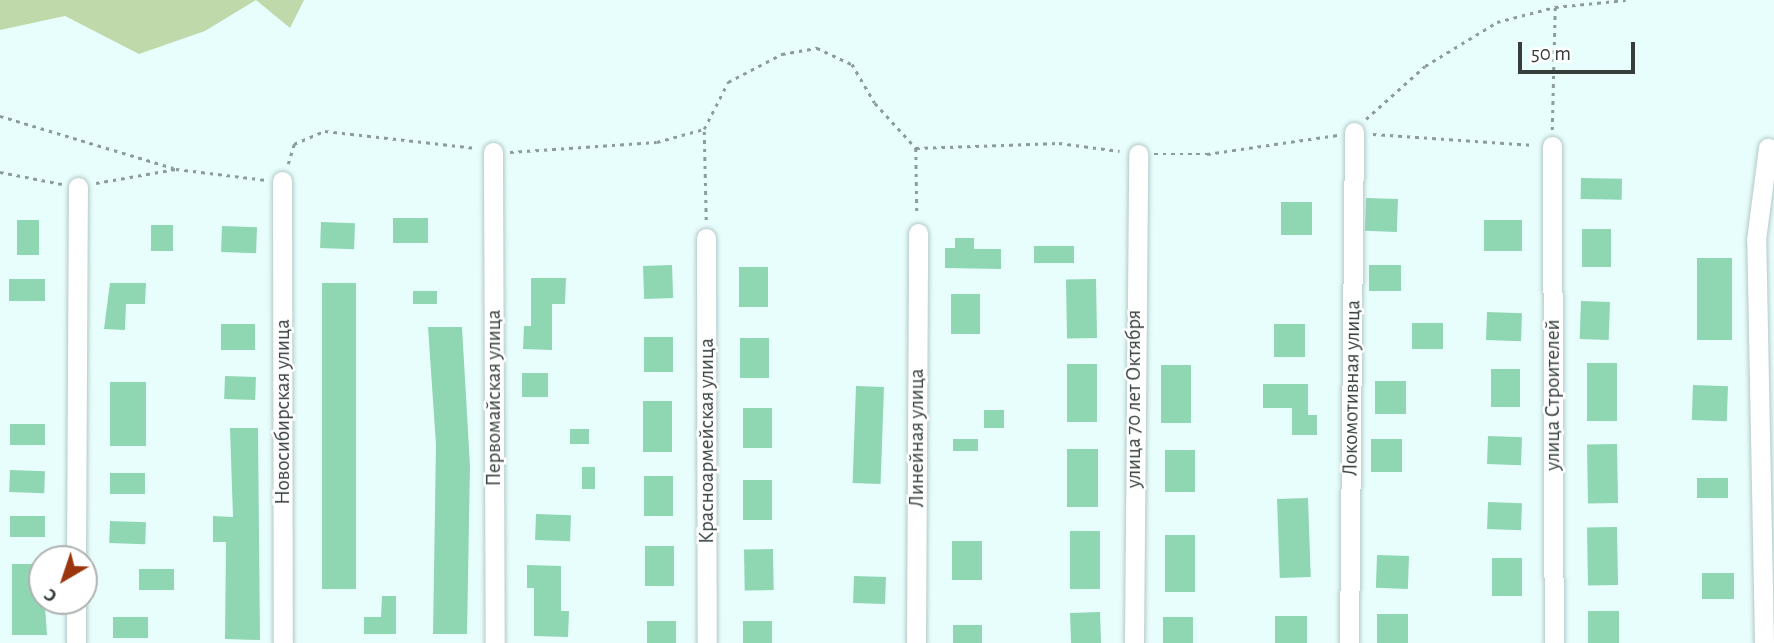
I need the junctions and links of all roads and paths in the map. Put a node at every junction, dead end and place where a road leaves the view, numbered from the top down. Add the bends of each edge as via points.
1 (1626, 0) edge
2 (1555, 7) junction
3 (0, 116) edge
4 (704, 129) junction
5 (1354, 132) junction
6 (1552, 146) junction
7 (916, 148) junction
8 (1768, 148) dead end
9 (493, 152) junction
10 (1138, 154) junction
11 (176, 169) junction
12 (0, 172) edge
13 (282, 181) junction
14 (78, 187) junction
15 (918, 233) joint
16 (706, 238) joint
17 (76, 545) edge
18 (76, 615) edge
19 (76, 643) edge
20 (283, 643) edge
21 (495, 643) edge
22 (707, 643) edge
23 (916, 643) edge
24 (1133, 643) edge
25 (1349, 643) edge
26 (1554, 643) edge
27 (1764, 643) edge

1 - 2 path
2 - 5 path via 1497,22 1425,66
2 - 6 path
3 - 11 path
4 - 7 path via 728,82 782,54 817,48 852,64 876,103
4 - 9 path via 657,142
4 - 16 path
5 - 6 path
5 - 10 path via 1207,154
5 - 25 street, Локомотивная улица
6 - 26 street, улица Строителей
7 - 10 path via 1059,142
7 - 15 path
8 - 27 street via 1756,240
9 - 13 path via 325,131 294,144
9 - 21 street, Первомайская улица
10 - 24 street, улица 70 лет Октября
11 - 13 path
11 - 14 path
12 - 14 path
13 - 20 street, Новосибирская улица
14 - 17 street
15 - 23 street, Линейная улица
16 - 22 street, Красноармейская улица
18 - 19 street

